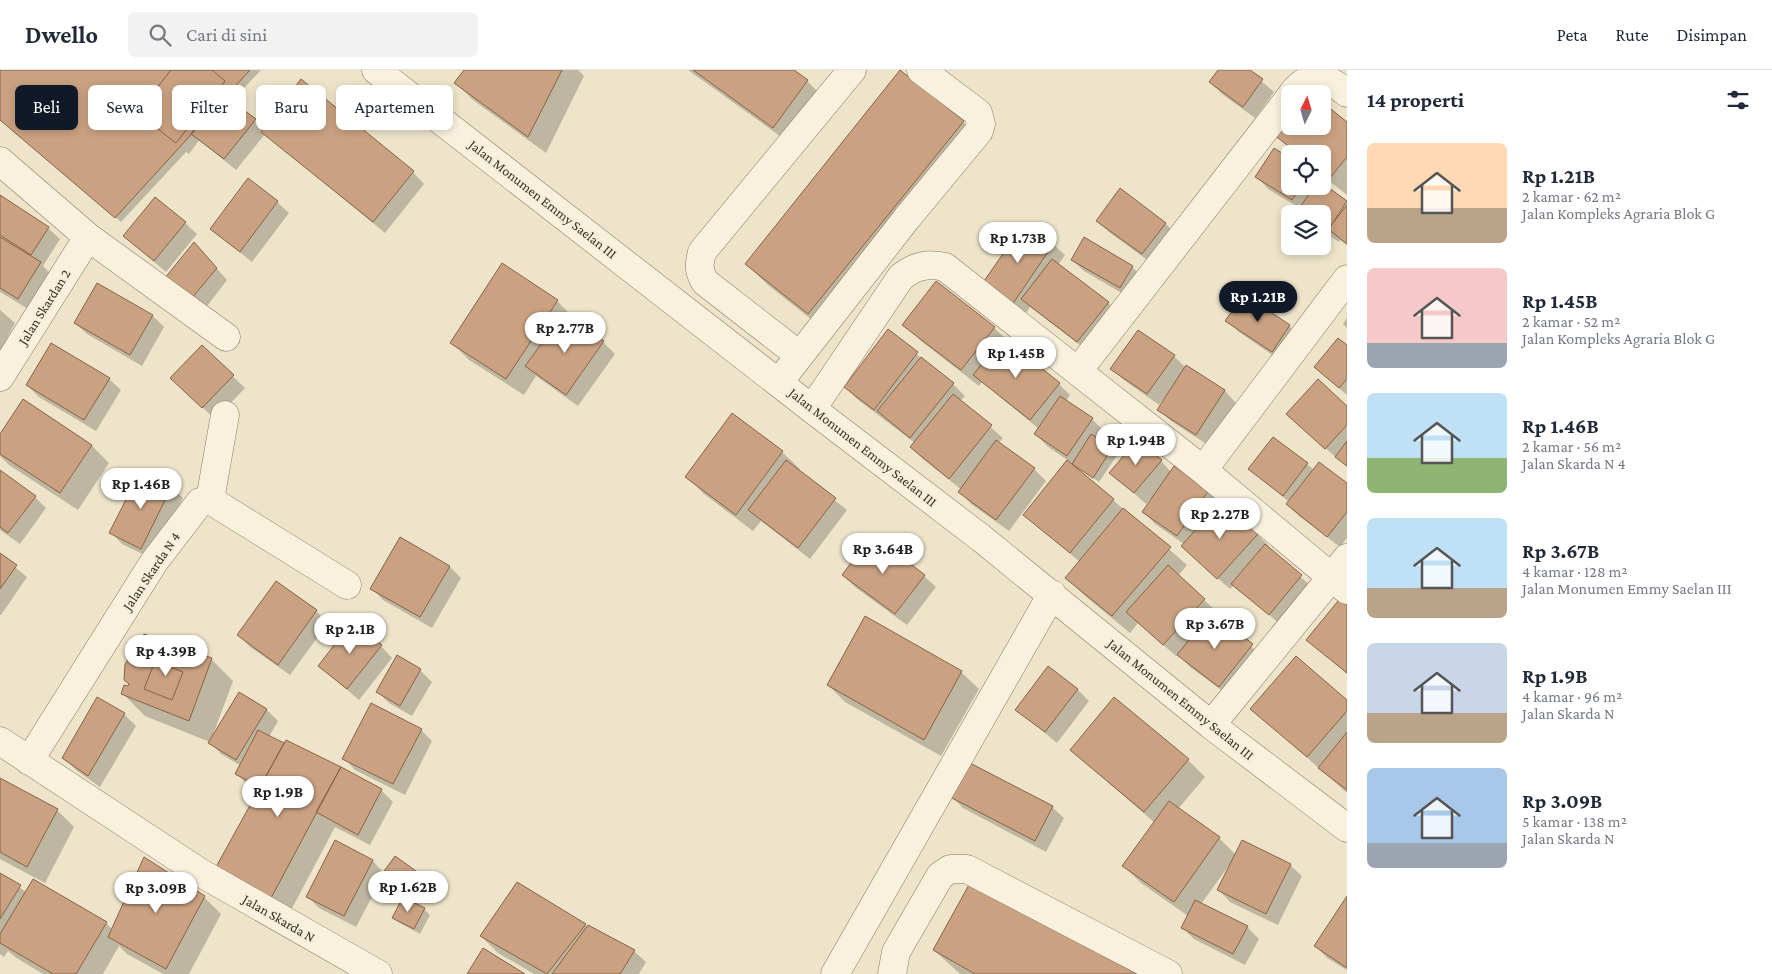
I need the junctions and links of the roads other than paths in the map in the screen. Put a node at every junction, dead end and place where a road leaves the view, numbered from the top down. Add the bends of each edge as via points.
1 (376, 70) edge
2 (852, 70) edge
3 (921, 70) edge
4 (1299, 85) edge
5 (1347, 93) edge
6 (1281, 109) edge
7 (0, 162) edge
8 (88, 237) junction
9 (1347, 279) edge
10 (226, 337) dead end
11 (799, 355) junction
12 (1078, 371) junction
13 (0, 377) edge
14 (779, 382) junction
15 (812, 409) junction
16 (225, 415) dead end
17 (1203, 470) junction
18 (210, 500) junction
19 (1342, 575) edge
20 (347, 585) dead end
21 (1052, 594) junction
22 (1211, 725) junction
23 (0, 741) edge
24 (29, 761) junction
25 (1347, 828) edge
26 (378, 974) edge
27 (835, 974) edge
28 (892, 974) edge
29 (1168, 974) edge

1 - 14 street, Jalan Monumen Emmy Saelan III
2 - 11 street via 702,252 699,263 699,272 705,282
3 - 11 street via 978,113 981,127
4 - 5 street via 1312,77 1325,77
6 - 12 street
7 - 8 street
8 - 10 street
8 - 13 street, Jalan Skardan 2
9 - 17 street
11 - 14 street
12 - 15 street via 945,267 932,264 920,266 901,277
12 - 17 street
14 - 15 street, Jalan Monumen Emmy Saelan III
15 - 21 street, Jalan Monumen Emmy Saelan III
16 - 18 street
17 - 19 street
18 - 20 street
18 - 24 street, Jalan Skarda N 4 via 200,502 154,562
19 - 22 street
21 - 22 street, Jalan Monumen Emmy Saelan III
21 - 27 street
22 - 25 street, Jalan Monumen Emmy Saelan III
23 - 24 street, Jalan Skarda N
24 - 26 street, Jalan Skarda N via 201,873
28 - 29 street via 896,952 940,876 950,869 967,869

